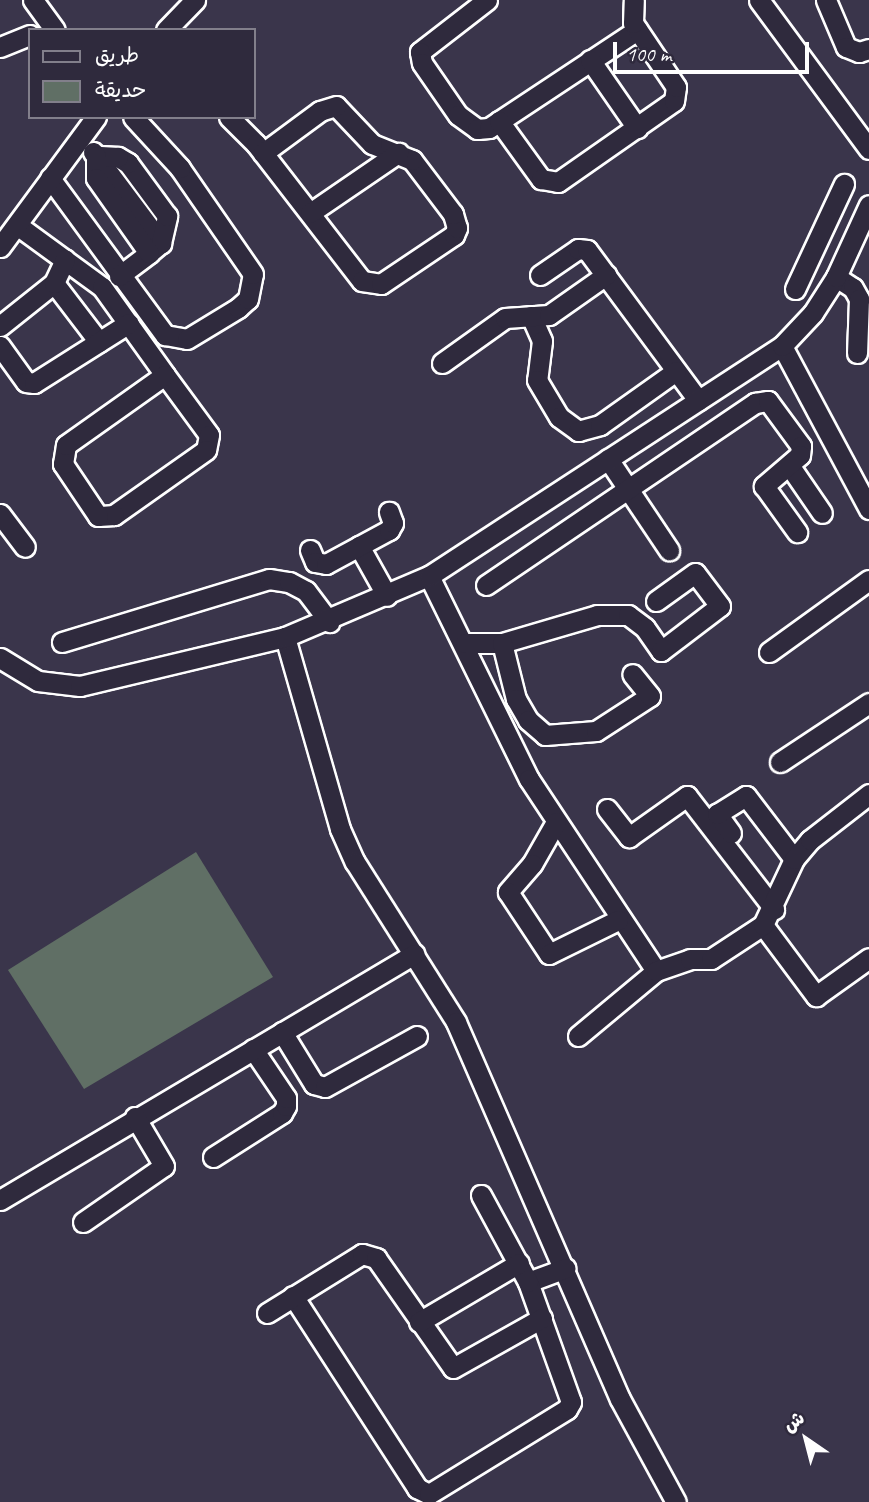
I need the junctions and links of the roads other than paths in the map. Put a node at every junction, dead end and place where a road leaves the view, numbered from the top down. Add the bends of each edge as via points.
1 (33, 0) edge
2 (487, 0) edge
3 (634, 0) edge
4 (759, 0) edge
5 (826, 0) edge
6 (193, 1) edge
7 (54, 28) edge
8 (168, 28) edge
9 (637, 30) junction
10 (28, 36) edge
11 (0, 47) edge
12 (869, 49) edge
13 (590, 61) junction
14 (95, 119) edge
15 (135, 119) edge
16 (231, 119) edge
17 (499, 121) junction
18 (637, 128) junction
19 (81, 138) junction
20 (869, 149) edge
21 (262, 153) junction
22 (398, 153) junction
23 (96, 156) junction
24 (50, 178) junction
25 (844, 184) dead end
26 (832, 210) junction
27 (310, 213) junction
28 (865, 214) edge
29 (17, 225) junction
30 (0, 247) edge
31 (155, 248) junction
32 (65, 258) junction
33 (540, 275) dead end
34 (606, 275) junction
35 (119, 276) junction
36 (836, 277) junction
37 (54, 283) junction
38 (795, 289) dead end
39 (531, 316) junction
40 (129, 323) junction
41 (0, 327) edge
42 (99, 342) junction
43 (0, 346) edge
44 (782, 346) junction
45 (857, 353) dead end
46 (442, 363) dead end
47 (676, 371) junction
48 (165, 375) junction
49 (698, 400) junction
50 (608, 459) junction
51 (789, 465) junction
52 (630, 489) junction
53 (867, 499) edge
54 (389, 512) dead end
55 (822, 513) dead end
56 (0, 514) edge
57 (797, 532) dead end
58 (359, 546) junction
59 (24, 547) dead end
60 (310, 550) dead end
61 (669, 550) dead end
62 (429, 576) junction
63 (869, 580) edge
64 (486, 585) dead end
65 (387, 596) junction
66 (656, 601) dead end
67 (328, 622) junction
68 (285, 637) junction
69 (62, 642) dead end
70 (465, 643) junction
71 (502, 643) junction
72 (769, 653) dead end
73 (0, 658) edge
74 (632, 674) dead end
75 (869, 703) edge
76 (780, 762) dead end
77 (869, 794) edge
78 (607, 809) dead end
79 (556, 822) junction
80 (794, 859) junction
81 (772, 910) junction
82 (618, 920) junction
83 (414, 954) junction
84 (869, 958) edge
85 (656, 971) junction
86 (282, 1032) junction
87 (416, 1036) dead end
88 (578, 1037) dead end
89 (253, 1049) junction
90 (135, 1117) junction
91 (213, 1157) dead end
92 (481, 1195) dead end
93 (0, 1200) edge
94 (83, 1222) dead end
95 (519, 1263) junction
96 (566, 1268) junction
97 (528, 1282) junction
98 (293, 1296) junction
99 (267, 1313) dead end
100 (542, 1318) junction
101 (419, 1322) junction
102 (676, 1502) edge

1 - 7 lane
2 - 17 lane via 422,46 419,58 466,125 489,128
3 - 9 lane via 632,19
4 - 20 lane
5 - 12 lane via 846,47 859,52
6 - 8 lane
9 - 13 lane
9 - 18 lane via 676,94 668,106
10 - 11 lane
13 - 17 lane
13 - 18 lane
14 - 19 lane
15 - 35 lane via 197,192 253,274 254,287 238,308 198,335 176,340 158,327
16 - 21 lane
17 - 18 lane via 541,179 549,183 566,178
19 - 23 lane
19 - 24 lane
21 - 22 lane via 335,106 372,144
21 - 27 lane
22 - 27 lane
22 - 27 lane via 420,167 457,221 454,235 428,253 381,284 371,285 362,281
23 - 31 lane via 96,178
23 - 31 lane via 118,157 128,163 157,198 167,216
24 - 29 lane
24 - 35 lane
25 - 26 lane
26 - 28 lane
26 - 38 lane
28 - 36 lane
29 - 30 lane
29 - 32 lane
31 - 35 lane
32 - 37 lane
32 - 40 lane via 102,287
33 - 34 lane via 583,249
34 - 39 lane via 549,314
34 - 47 lane
36 - 44 lane via 813,313
36 - 45 lane via 853,288 859,299
37 - 41 lane
37 - 42 lane
39 - 46 lane via 505,318
39 - 47 lane via 542,341 536,369 541,390 566,427 578,431 600,425
40 - 42 lane
40 - 48 lane
42 - 43 lane via 30,384
44 - 49 lane
44 - 53 lane
47 - 49 lane
48 - 48 lane via 66,445 63,464 98,516 114,515 206,450 209,435
49 - 50 lane
50 - 52 lane
50 - 62 lane
51 - 52 lane via 800,455 801,446 768,401 755,403
51 - 55 lane
51 - 57 lane via 764,486
52 - 61 lane
52 - 64 lane
54 - 58 lane via 393,523 389,530
56 - 59 lane
58 - 60 lane via 322,565
58 - 65 lane
62 - 65 lane
62 - 70 lane
63 - 72 lane
65 - 67 lane
66 - 71 lane via 695,573 720,606 661,651 645,628 628,615 597,615 552,625
67 - 68 lane
67 - 69 lane via 306,591 269,579
68 - 73 lane via 80,686 38,681
68 - 83 lane via 340,829
70 - 71 lane
70 - 79 lane via 529,779
71 - 74 lane via 516,699 528,720 545,735 596,731 650,696
75 - 76 lane
77 - 80 lane via 810,840
78 - 81 lane via 629,837 687,796
79 - 82 lane
79 - 82 lane via 532,864 508,892 549,954
80 - 81 lane
80 - 81 lane via 746,796 718,814
81 - 84 lane via 816,996
81 - 85 lane via 711,958 690,959
82 - 85 lane
83 - 86 lane
83 - 96 lane via 456,1022
85 - 88 lane
86 - 87 lane via 319,1087 331,1085
86 - 89 lane
89 - 90 lane
89 - 91 lane via 286,1106
90 - 93 lane
90 - 94 lane via 164,1160 161,1171
92 - 95 lane
95 - 97 lane
95 - 101 lane
96 - 97 lane
96 - 102 lane via 620,1399
97 - 100 lane
98 - 99 lane
98 - 100 lane via 424,1494 570,1405
98 - 101 lane via 355,1257 369,1254 381,1264
100 - 101 lane via 460,1368 447,1365

